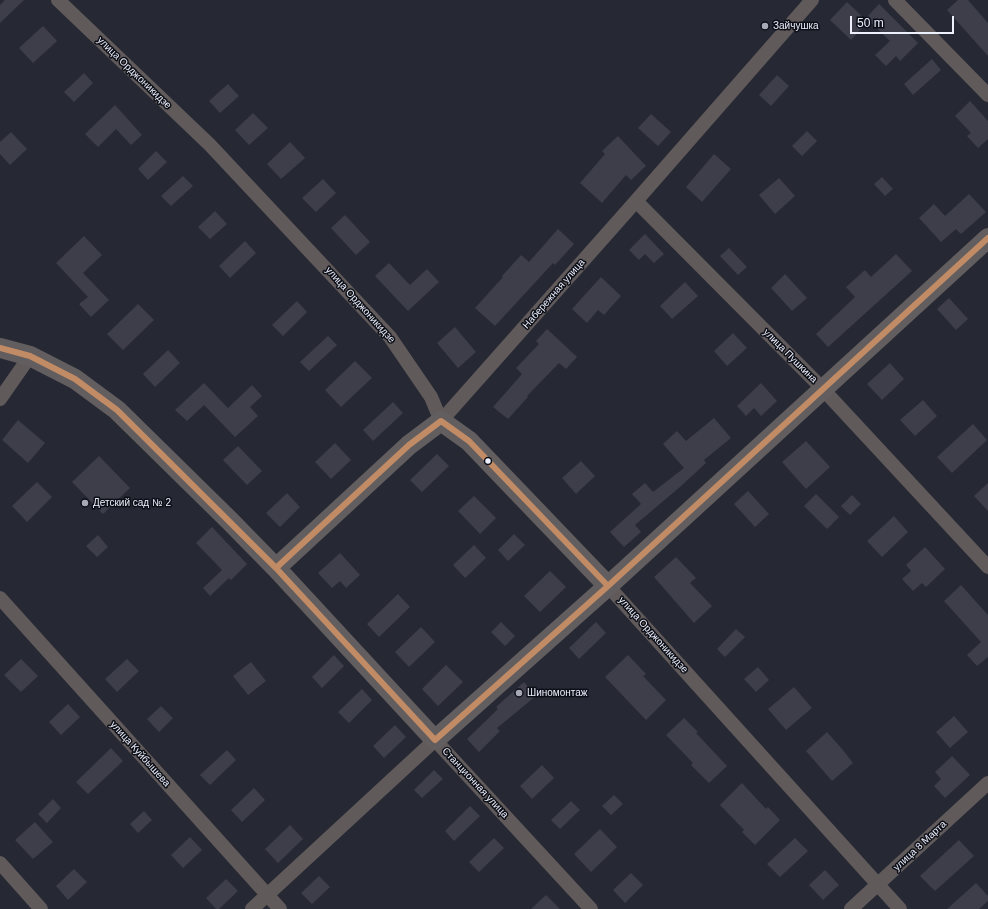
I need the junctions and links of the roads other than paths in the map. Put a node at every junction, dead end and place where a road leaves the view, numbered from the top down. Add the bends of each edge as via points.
1 (58, 0) edge
2 (812, 0) edge
3 (895, 0) edge
4 (988, 95) edge
5 (636, 201) junction
6 (988, 238) edge
7 (0, 348) edge
8 (30, 356) junction
9 (823, 389) junction
10 (0, 399) edge
11 (441, 421) junction
12 (988, 567) edge
13 (276, 568) junction
14 (608, 586) junction
15 (0, 598) edge
16 (435, 740) junction
17 (988, 783) edge
18 (0, 863) edge
19 (878, 885) junction
20 (267, 895) junction
21 (41, 909) edge
22 (252, 909) edge
23 (280, 909) edge
24 (591, 909) edge
25 (851, 909) edge
26 (900, 909) edge

1 - 11 street, улица Орджоникидзе via 210,145 390,337 431,397
2 - 5 street, Набережная улица
3 - 4 street
5 - 9 street, улица Пушкина
5 - 11 street, Набережная улица
6 - 9 main road
7 - 8 main road, Станционная улица
8 - 10 street
8 - 13 main road, Станционная улица via 75,379 116,410
9 - 12 street, улица Пушкина
9 - 14 main road
11 - 13 main road, Набережная улица via 409,445
11 - 14 main road, улица Орджоникидзе via 469,441
13 - 16 main road, Станционная улица
14 - 16 main road
14 - 19 street, улица Орджоникидзе
15 - 20 street, улица Куйбышева
16 - 20 street
16 - 24 street, Станционная улица
17 - 19 street, улица 8 Марта
18 - 21 street
19 - 25 street, улица 8 Марта
19 - 26 street, улица Орджоникидзе
20 - 22 street
20 - 23 street, улица Куйбышева

